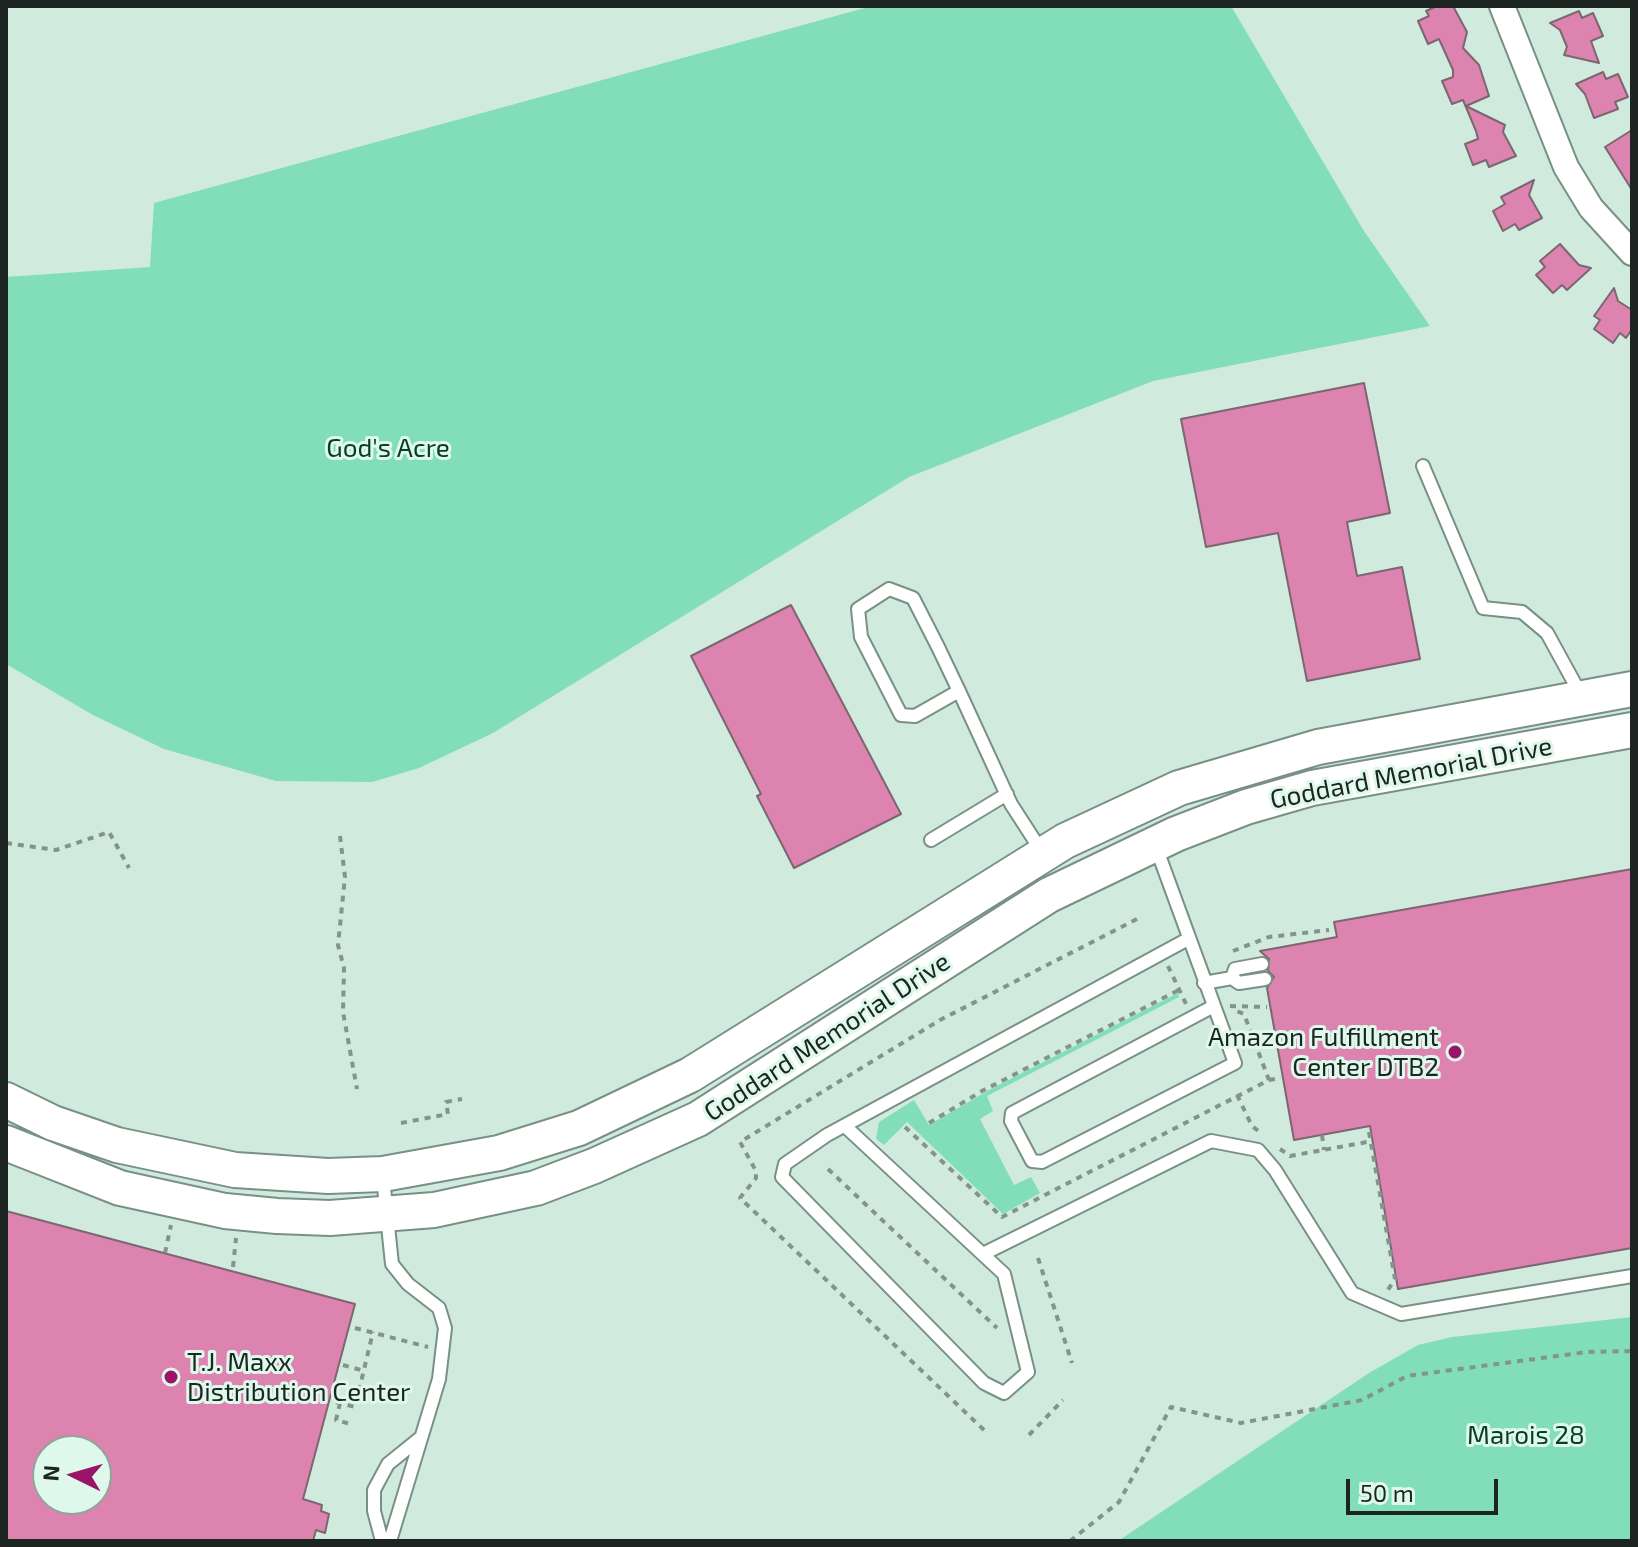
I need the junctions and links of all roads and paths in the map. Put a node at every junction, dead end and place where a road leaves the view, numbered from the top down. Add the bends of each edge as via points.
1 (1502, 6) edge
2 (1632, 253) edge
3 (1423, 466) dead end
4 (1632, 689) edge
5 (959, 691) junction
6 (1582, 698) junction
7 (1632, 730) edge
8 (1007, 794) junction
9 (340, 836) dead end
10 (931, 840) dead end
11 (6, 843) edge
12 (1155, 844) junction
13 (1043, 854) junction
14 (129, 868) dead end
15 (1329, 930) dead end
16 (1304, 931) junction
17 (1188, 939) junction
18 (1305, 939) dead end
19 (1225, 955) dead end
20 (1262, 964) dead end
21 (1168, 966) dead end
22 (1232, 978) junction
23 (1265, 979) dead end
24 (1204, 983) junction
25 (1179, 990) junction
26 (1230, 1006) dead end
27 (1212, 1007) junction
28 (1267, 1007) dead end
29 (1188, 1008) dead end
30 (1281, 1078) dead end
31 (1269, 1080) dead end
32 (357, 1089) dead end
33 (1237, 1095) dead end
34 (462, 1099) dead end
35 (6, 1100) edge
36 (401, 1123) dead end
37 (929, 1123) dead end
38 (846, 1127) junction
39 (1369, 1132) dead end
40 (1322, 1135) dead end
41 (1367, 1142) dead end
42 (6, 1143) edge
43 (1324, 1150) junction
44 (828, 1169) dead end
45 (383, 1174) junction
46 (385, 1215) junction
47 (236, 1235) dead end
48 (983, 1254) junction
49 (1038, 1258) dead end
50 (233, 1267) dead end
51 (1632, 1276) edge
52 (1376, 1303) junction
53 (355, 1328) dead end
54 (997, 1328) dead end
55 (373, 1332) junction
56 (430, 1348) dead end
57 (1632, 1351) edge
58 (1072, 1363) dead end
59 (343, 1365) dead end
60 (364, 1371) junction
61 (1063, 1400) dead end
62 (350, 1424) dead end
63 (1029, 1435) dead end
64 (419, 1439) junction
65 (382, 1541) edge
66 (390, 1541) edge
67 (1070, 1541) edge

1 - 2 street via 1572,178 1606,228
3 - 6 lane via 1483,608 1522,612 1547,633
4 - 6 main road, Goddard Memorial Drive
5 - 5 lane via 913,598 889,589 858,609 861,637 901,715 915,716
5 - 8 lane
6 - 13 main road, Goddard Memorial Drive via 1279,756 1179,788
7 - 12 main road, Goddard Memorial Drive via 1312,788 1213,818
8 - 10 lane
8 - 13 lane
9 - 32 path via 345,877 338,945
11 - 14 path via 56,850 109,832
12 - 17 lane
12 - 46 main road, Goddard Memorial Drive via 1049,895 726,1103 669,1134 536,1188
13 - 45 main road, Goddard Memorial Drive via 690,1075 634,1104 499,1153
15 - 16 path
16 - 18 path
16 - 19 path via 1252,942
17 - 24 lane
17 - 38 lane
20 - 22 lane via 1235,969
21 - 25 path
22 - 23 lane via 1239,983
22 - 24 lane
24 - 27 lane
25 - 29 path
25 - 37 path
26 - 28 path
27 - 27 lane via 1235,1063 1042,1162 1032,1161 1012,1113
30 - 31 path
33 - 43 path via 1252,1126 1290,1156
34 - 36 path via 446,1102 448,1114
35 - 45 main road, Goddard Memorial Drive via 53,1123 192,1164 279,1175
38 - 48 lane
38 - 48 lane via 785,1164 782,1177 984,1383 1004,1393 1028,1372 1004,1274
39 - 52 path via 1395,1279
40 - 43 path
41 - 43 path
42 - 46 main road, Goddard Memorial Drive via 120,1188 225,1211 330,1218
44 - 54 path
45 - 46 lane
46 - 64 lane via 392,1264 439,1308 445,1328 439,1379
47 - 50 path
48 - 52 lane via 1211,1141 1258,1150 1352,1293
49 - 58 path
51 - 52 lane via 1401,1314
53 - 55 path
55 - 56 path
55 - 60 path
57 - 67 path via 1407,1376 1362,1400 1241,1423 1171,1407 1119,1502
59 - 60 path
60 - 62 path via 355,1407 338,1403 336,1420
61 - 63 path
64 - 65 lane via 388,1464 374,1490
64 - 66 lane

